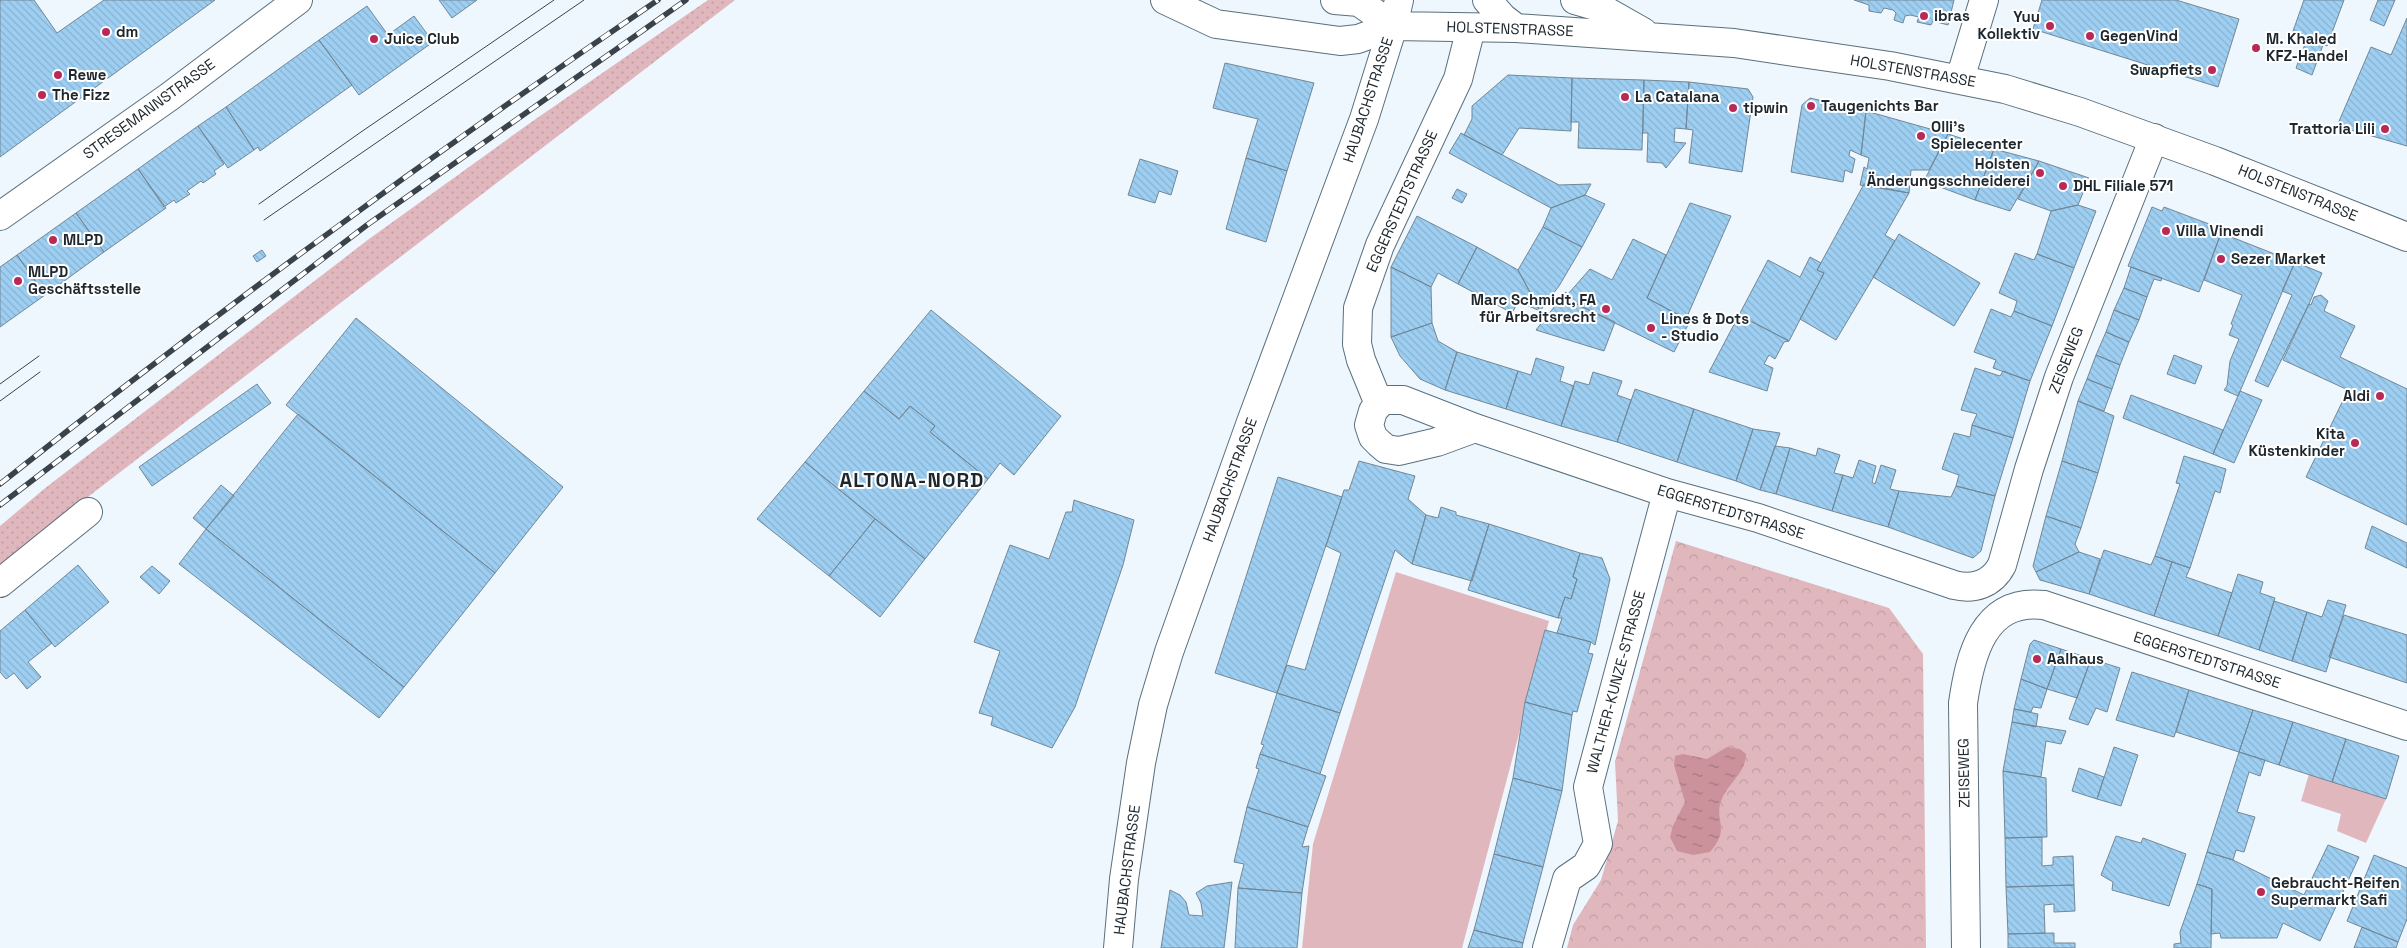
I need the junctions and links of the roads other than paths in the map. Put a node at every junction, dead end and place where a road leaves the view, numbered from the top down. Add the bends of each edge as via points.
1 (298, 0) edge
2 (1165, 0) edge
3 (1335, 0) edge
4 (1488, 0) edge
5 (1575, 0) edge
6 (1984, 0) edge
7 (1396, 13) edge
8 (1471, 28) junction
9 (1516, 28) junction
10 (1648, 36) junction
11 (1960, 79) junction
12 (2154, 138) junction
13 (0, 216) edge
14 (2407, 237) edge
15 (1379, 404) junction
16 (1475, 428) junction
17 (1666, 493) junction
18 (88, 512) dead end
19 (1987, 582) joint
20 (0, 583) edge
21 (2006, 612) joint
22 (2407, 726) edge
23 (1118, 948) edge
24 (1547, 948) edge
25 (1966, 948) edge

1 - 13 street, STRESEMANNSTRASSE via 169,97
2 - 7 street, HOLSTENSTRASSE via 1216,24 1332,40 1358,39
3 - 7 street via 1359,2
4 - 9 street
5 - 10 street via 1599,7
6 - 11 street
7 - 8 street, HOLSTENSTRASSE
7 - 23 street, HAUBACHSTRASSE via 1364,120 1251,422 1153,705 1124,879
8 - 9 street, HOLSTENSTRASSE
8 - 15 street, EGGERSTEDTSTRASSE via 1458,79 1380,245 1358,308 1357,344
9 - 10 street, HOLSTENSTRASSE
10 - 11 street, HOLSTENSTRASSE via 1790,50
11 - 12 street, HOLSTENSTRASSE via 2005,89
12 - 14 street, HOLSTENSTRASSE
12 - 19 street, ZEISEWEG via 2059,377 2002,565
15 - 16 street, EGGERSTEDTSTRASSE via 1383,400 1403,400
15 - 16 street via 1369,425 1373,437 1386,449 1411,450
16 - 17 street, EGGERSTEDTSTRASSE
17 - 19 street, EGGERSTEDTSTRASSE via 1758,518 1954,585 1971,587
17 - 24 street, WALTHER-KUNZE-STRASSE via 1588,787 1598,844 1586,866 1567,879
18 - 20 street
21 - 22 street, EGGERSTEDTSTRASSE via 2031,604 2044,606
21 - 25 street, ZEISEWEG via 1981,636 1971,660 1963,703

